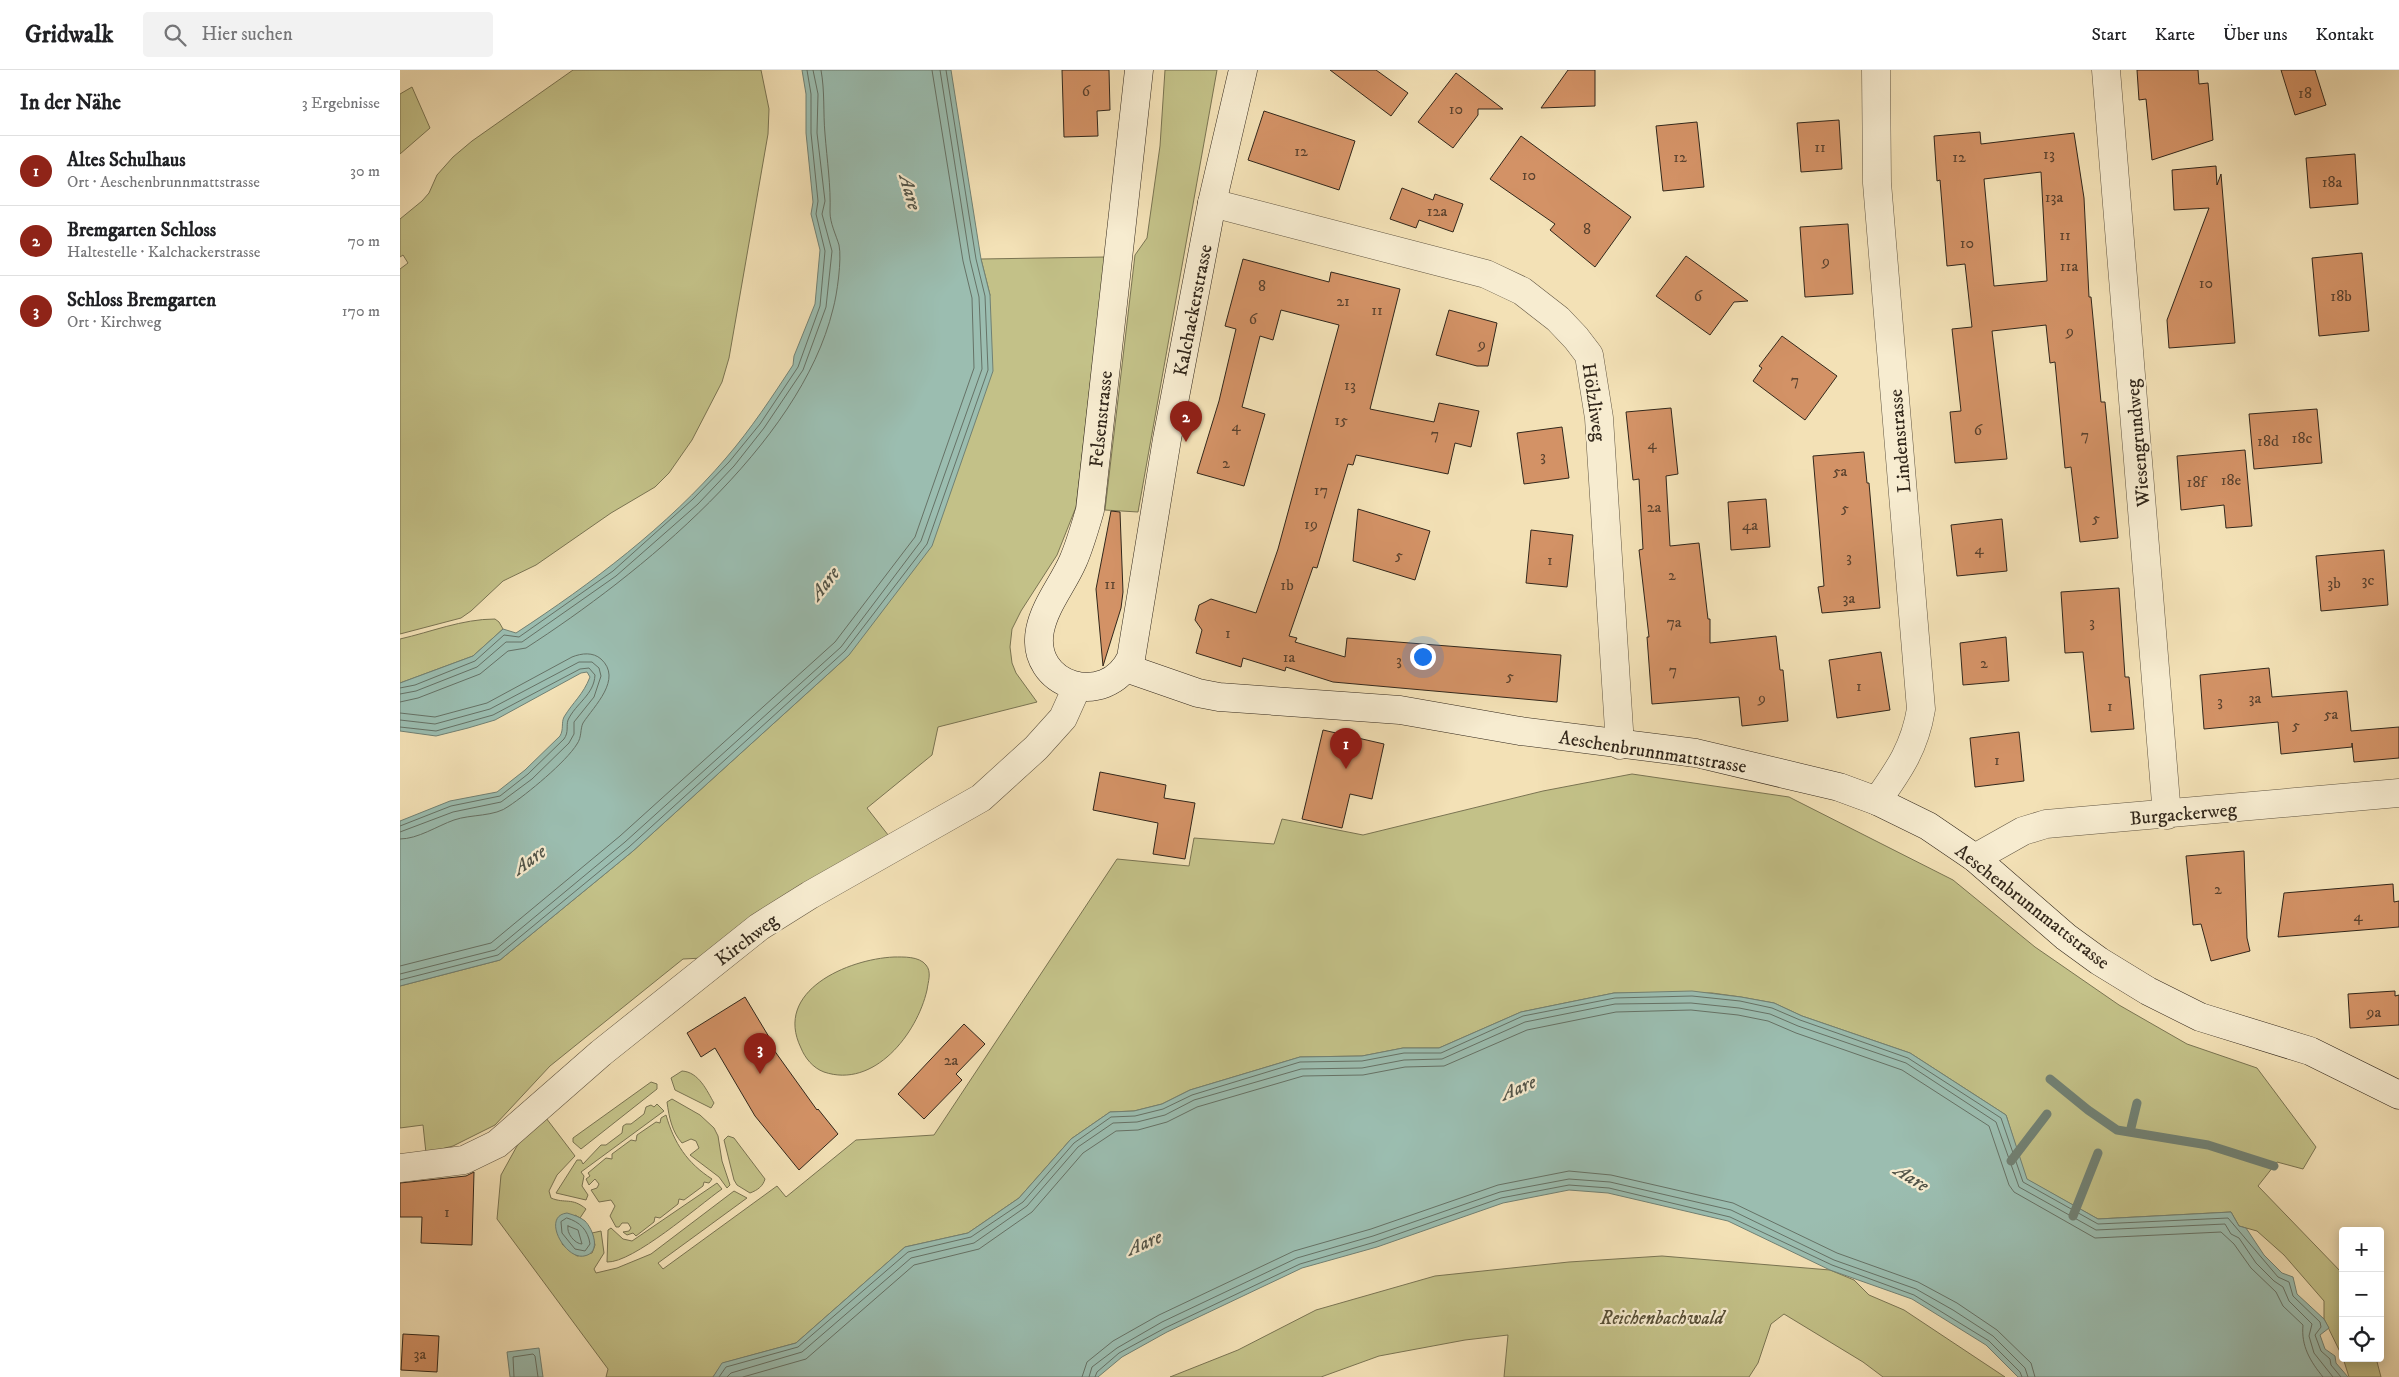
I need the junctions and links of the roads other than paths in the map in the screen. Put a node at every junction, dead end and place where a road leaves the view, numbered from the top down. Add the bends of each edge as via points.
1 (1138, 70) edge
2 (1243, 70) edge
3 (1876, 70) edge
4 (2106, 70) edge
5 (1212, 203) junction
6 (1126, 668) junction
7 (1077, 687) junction
8 (1620, 745) junction
9 (2399, 793) edge
10 (1877, 801) junction
11 (2167, 815) junction
12 (1976, 858) junction
13 (2399, 1095) edge
14 (400, 1168) edge

1 - 7 street, Felsenstrasse via 1090,510 1073,561 1040,630 1041,652 1048,669
2 - 5 street, Kalchackerstrasse
3 - 10 street, Lindenstrasse via 1877,183 1921,709 1918,732 1910,750
4 - 11 street, Wiesengrundweg
5 - 6 street, Kalchackerstrasse via 1137,627
5 - 8 street, Hölzliweg via 1486,274 1522,291 1558,319 1589,355 1599,418
6 - 7 street via 1109,683
6 - 8 street, Aeschenbrunnmattstrasse via 1219,697 1400,710
7 - 14 street, Kirchweg via 1063,718 1036,748 981,798 810,894 759,927 601,1053 497,1144 464,1160
8 - 10 street, Aeschenbrunnmattstrasse via 1696,754 1763,768 1839,787
9 - 11 street, Burgackerweg
10 - 12 street, Aeschenbrunnmattstrasse via 1928,826
11 - 12 street, Burgackerweg via 2046,824 2023,832
12 - 13 street, Aeschenbrunnmattstrasse via 2098,961 2148,991 2200,1017 2310,1052

